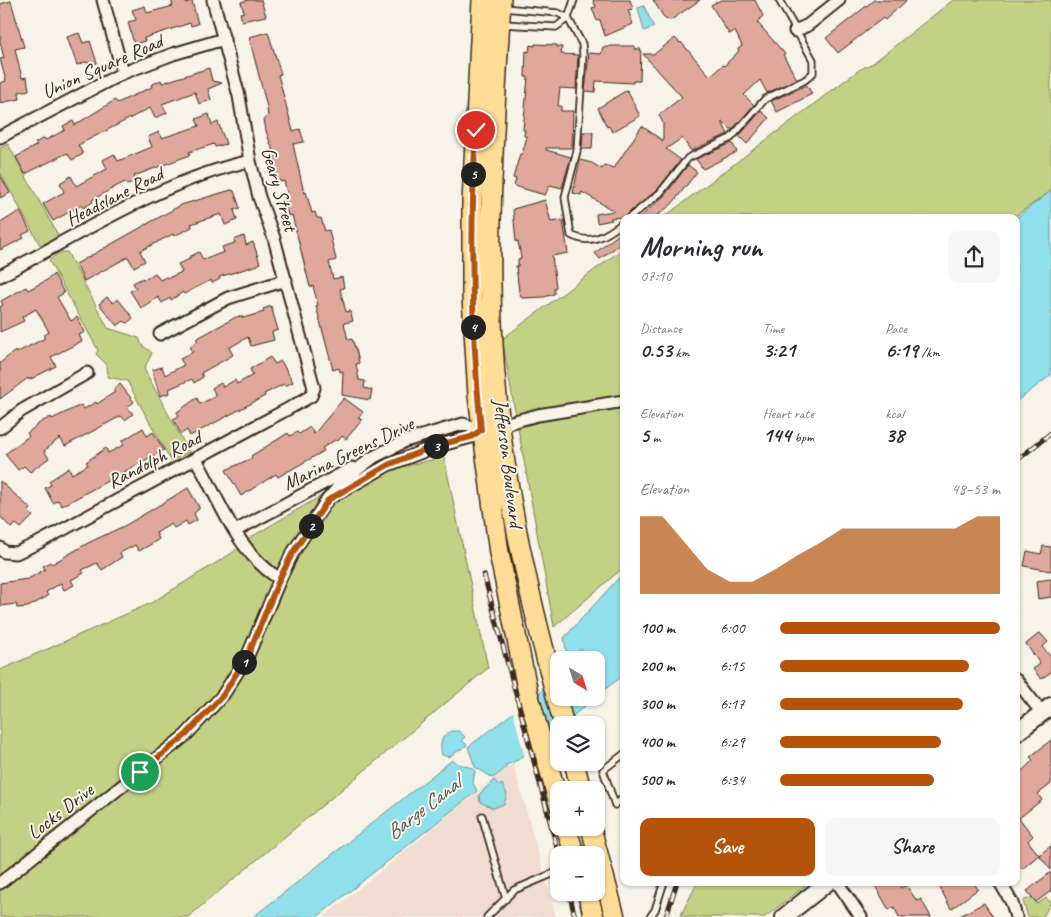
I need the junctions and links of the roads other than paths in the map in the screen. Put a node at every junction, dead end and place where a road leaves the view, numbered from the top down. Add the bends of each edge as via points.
1 (103, 0) edge
2 (213, 0) edge
3 (574, 0) edge
4 (779, 0) edge
5 (839, 0) edge
6 (491, 10) edge
7 (568, 18) junction
8 (796, 31) junction
9 (224, 39) junction
10 (123, 74) junction
11 (0, 138) edge
12 (250, 160) junction
13 (634, 214) edge
14 (620, 224) edge
15 (0, 276) edge
16 (286, 280) junction
17 (160, 334) dead end
18 (87, 373) dead end
19 (314, 388) joint
20 (620, 403) edge
21 (500, 426) junction
22 (0, 428) edge
23 (481, 430) junction
24 (374, 457) junction
25 (196, 459) junction
26 (328, 500) junction
27 (235, 531) junction
28 (2, 550) edge
29 (280, 578) junction
30 (1020, 684) edge
31 (1047, 709) edge
32 (561, 716) edge
33 (1020, 730) edge
34 (620, 757) edge
35 (552, 781) edge
36 (620, 801) edge
37 (482, 816) dead end
38 (593, 836) edge
39 (550, 874) edge
40 (0, 883) edge
41 (663, 886) edge
42 (823, 886) edge
43 (840, 886) edge
44 (1002, 886) edge
45 (506, 899) junction
46 (589, 901) edge
47 (487, 917) edge
48 (594, 917) edge
49 (615, 917) edge
50 (650, 917) edge
51 (784, 917) edge
52 (861, 917) edge
53 (1016, 917) edge

1 - 10 street
2 - 9 street, Geary Street
3 - 7 lane
4 - 8 lane
5 - 8 street
6 - 7 lane via 558,13
6 - 7 lane via 556,27
6 - 21 main road, Jefferson Boulevard via 491,314
6 - 23 main road, Jefferson Boulevard via 472,202 472,297
7 - 14 lane via 582,44 583,54 577,151 565,197 571,234 589,241
8 - 13 lane via 813,60 813,73 765,99 731,138 688,158 660,193
9 - 10 street, Union Square Road via 164,57
9 - 12 street, Geary Street via 239,96
10 - 11 street, Union Square Road
12 - 15 street, Headslane Road via 164,189
12 - 16 street, Geary Street
16 - 17 street via 228,298
16 - 19 street, Geary Street
18 - 22 street via 21,411
19 - 25 street, Randolph Road via 311,396
20 - 21 street, Locks Drive via 538,415
21 - 23 street, Locks Drive
21 - 32 main road, Jefferson Boulevard via 519,542
23 - 24 street, Marina Greens Drive via 463,424 405,442
23 - 26 street, Locks Drive via 471,437 434,446 388,465
23 - 35 main road, Jefferson Boulevard via 499,553 528,692
24 - 26 street, Locks Drive via 346,477
24 - 27 street, Marina Greens Drive
25 - 27 street
25 - 28 street, Randolph Road via 38,543 16,552
26 - 29 street, Locks Drive
27 - 29 street via 259,564
29 - 40 street, Locks Drive via 248,655 223,695 186,735
30 - 31 street
31 - 33 street
34 - 36 lane via 603,770 615,805
37 - 45 lane
38 - 49 main road
39 - 45 lane via 514,890
41 - 50 lane via 656,910
42 - 51 street
43 - 52 street
44 - 53 street
45 - 47 lane
46 - 48 main road

